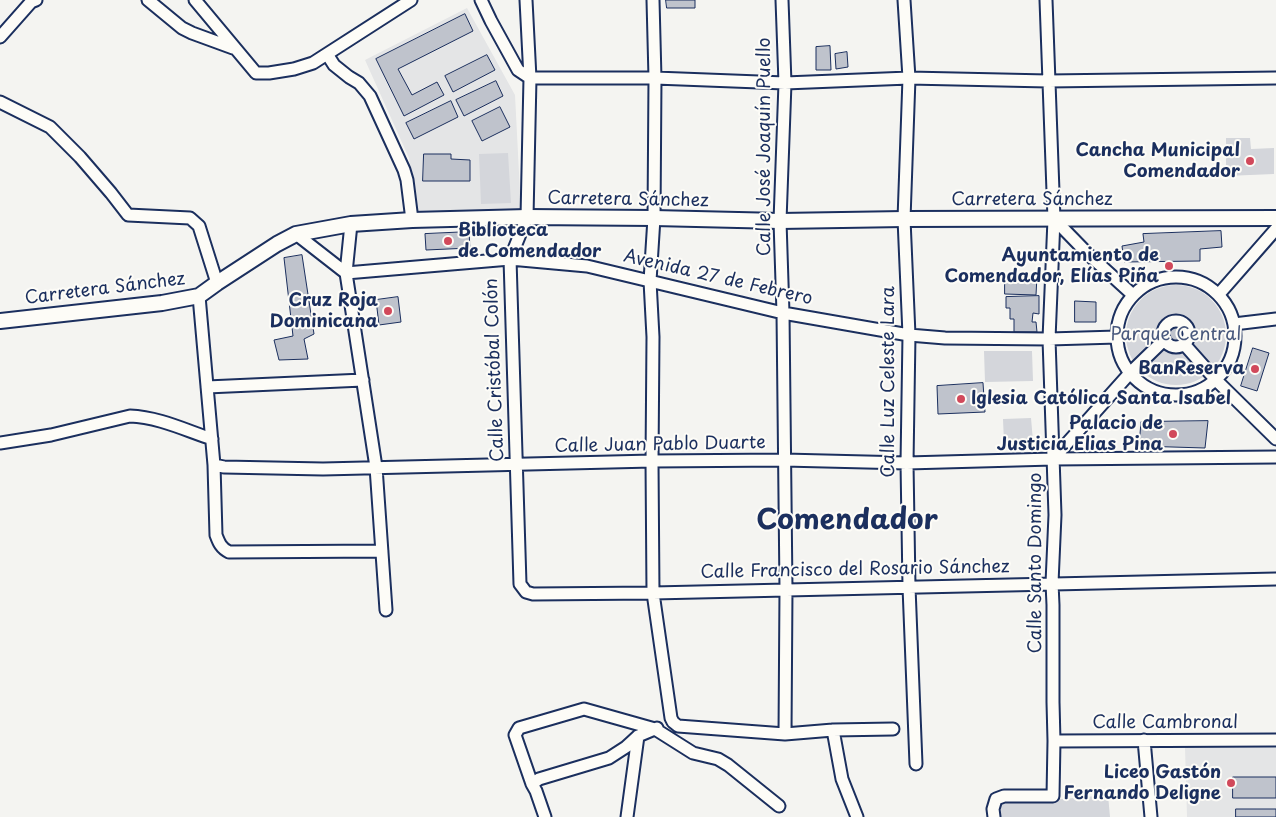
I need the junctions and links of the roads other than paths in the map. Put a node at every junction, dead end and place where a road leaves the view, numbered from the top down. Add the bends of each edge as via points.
1 (36, 0) edge
2 (148, 0) edge
3 (195, 0) edge
4 (411, 0) edge
5 (481, 0) edge
6 (526, 0) edge
7 (654, 0) edge
8 (782, 0) edge
9 (904, 0) edge
10 (1046, 0) edge
11 (0, 37) edge
12 (235, 49) junction
13 (327, 54) junction
14 (530, 78) junction
15 (655, 78) junction
16 (909, 78) junction
17 (1276, 78) edge
18 (1048, 80) junction
19 (785, 83) junction
20 (0, 102) edge
21 (527, 217) junction
22 (654, 218) junction
23 (1276, 218) edge
24 (904, 219) junction
25 (1054, 219) junction
26 (412, 220) junction
27 (780, 221) junction
28 (351, 224) junction
29 (1276, 229) edge
30 (296, 234) junction
31 (510, 259) junction
32 (346, 273) junction
33 (650, 281) junction
34 (217, 283) junction
35 (1218, 294) junction
36 (1133, 295) junction
37 (199, 296) junction
38 (783, 313) junction
39 (1276, 319) edge
40 (0, 322) edge
41 (1234, 324) junction
42 (909, 335) junction
43 (1117, 337) junction
44 (1049, 339) junction
45 (1164, 340) junction
46 (1184, 344) junction
47 (1130, 373) junction
48 (363, 380) junction
49 (1216, 380) junction
50 (207, 387) junction
51 (1276, 439) edge
52 (212, 440) junction
53 (0, 442) edge
54 (1276, 457) edge
55 (1053, 459) junction
56 (784, 460) junction
57 (652, 461) junction
58 (907, 463) junction
59 (214, 465) junction
60 (516, 465) junction
61 (376, 468) junction
62 (382, 551) junction
63 (1276, 578) edge
64 (1052, 584) junction
65 (909, 587) junction
66 (786, 589) junction
67 (526, 592) joint
68 (653, 593) junction
69 (386, 610) dead end
70 (673, 722) junction
71 (655, 729) junction
72 (893, 729) dead end
73 (833, 730) junction
74 (785, 734) junction
75 (638, 736) junction
76 (1144, 740) junction
77 (1276, 740) edge
78 (1054, 741) junction
79 (916, 764) dead end
80 (532, 784) junction
81 (779, 806) dead end
82 (545, 817) edge
83 (627, 817) edge
84 (857, 817) edge
85 (994, 817) edge
86 (1151, 817) edge

1 - 11 street
2 - 12 street via 182,28
3 - 12 street
4 - 13 street
5 - 14 street via 518,70
6 - 14 street, Calle Cristóbal Colón
7 - 15 street
8 - 19 street, Calle José Joaquín Puello
9 - 16 street, Calle Luz Celeste Lara
10 - 18 street, Calle Santo Domingo
12 - 13 street via 256,74 294,69
13 - 26 street via 334,65 359,83 370,96 404,170
14 - 15 street
14 - 21 street, Calle Cristóbal Colón
15 - 19 street
15 - 22 street
16 - 18 street
16 - 19 street
16 - 24 street, Calle Luz Celeste Lara
17 - 18 street
18 - 25 street, Calle Santo Domingo
19 - 27 street, Calle José Joaquín Puello
20 - 34 street via 50,127 128,215 190,218 199,226
21 - 22 main road, Carretera Sánchez
21 - 26 main road, Carretera Sánchez
21 - 31 street, Calle Cristóbal Colón
22 - 27 main road, Carretera Sánchez
22 - 33 street
23 - 25 main road, Carretera Sánchez
24 - 25 main road, Carretera Sánchez
24 - 27 main road, Carretera Sánchez
24 - 42 street, Calle Luz Celeste Lara
25 - 36 street
25 - 44 street, Calle Santo Domingo
26 - 28 main road, Carretera Sánchez
27 - 38 street, Calle José Joaquín Puello
28 - 30 main road, Carretera Sánchez
28 - 32 street
29 - 35 street
30 - 32 street
30 - 34 main road, Carretera Sánchez
31 - 32 street, Avenida 27 de Febrero
31 - 33 street, Avenida 27 de Febrero via 587,266
31 - 60 street, Calle Cristóbal Colón
32 - 48 street
33 - 38 street, Avenida 27 de Febrero
33 - 57 street
34 - 37 main road, Carretera Sánchez
35 - 36 street via 1203,283 1185,277 1166,277
35 - 41 street via 1229,308
36 - 43 street via 1118,322
37 - 40 main road, Carretera Sánchez
37 - 50 street
38 - 42 street, Avenida 27 de Febrero
38 - 56 street, Calle José Joaquín Puello
39 - 41 street
41 - 49 street via 1233,354
42 - 44 street, Avenida 27 de Febrero
42 - 58 street, Calle Luz Celeste Lara
43 - 44 street, Avenida 27 de Febrero
43 - 47 street via 1120,356
44 - 55 street, Calle Santo Domingo
45 - 46 street via 1170,346
45 - 46 street via 1166,325 1179,321 1188,331
45 - 47 street
46 - 49 street
47 - 49 street via 1153,390 1181,395 1200,390
47 - 55 street
48 - 50 street
48 - 61 street
49 - 51 street
50 - 52 street
52 - 53 street via 166,423 130,416 51,435
52 - 59 street
54 - 55 street, Calle Juan Pablo Duarte
55 - 58 street, Calle Juan Pablo Duarte
55 - 64 street, Calle Santo Domingo
56 - 57 street, Calle Juan Pablo Duarte
56 - 58 street, Calle Juan Pablo Duarte
56 - 66 street, Calle José Joaquín Puello
57 - 60 street, Calle Juan Pablo Duarte
57 - 68 street
58 - 65 street, Calle Luz Celeste Lara
59 - 61 street, Calle Juan Pablo Duarte
59 - 62 street via 216,535 218,543 229,552
60 - 61 street, Calle Juan Pablo Duarte
60 - 67 street, Calle Cristóbal Colón via 520,584
61 - 62 street
62 - 69 street
63 - 64 street, Calle Francisco del Rosario Sánchez
64 - 65 street, Calle Francisco del Rosario Sánchez
64 - 78 street, Calle Santo Domingo
65 - 66 street, Calle Francisco del Rosario Sánchez
65 - 79 street, Calle Luz Celeste Lara
66 - 68 street, Calle Francisco del Rosario Sánchez
66 - 74 street, Calle José Joaquín Puello
67 - 68 street, Calle Francisco del Rosario Sánchez
68 - 70 street via 669,713
70 - 71 street
70 - 74 street via 678,726
71 - 75 street
71 - 80 street via 584,709 519,728 515,735
71 - 81 street via 693,753 728,765
72 - 73 street
73 - 74 street
73 - 84 street via 842,779
75 - 80 street via 609,758
75 - 83 street
76 - 77 street, Calle Cambronal
76 - 78 street, Calle Cambronal
76 - 86 street
78 - 85 street, Calle Santo Domingo via 1053,796 1004,796 996,799
80 - 82 street

